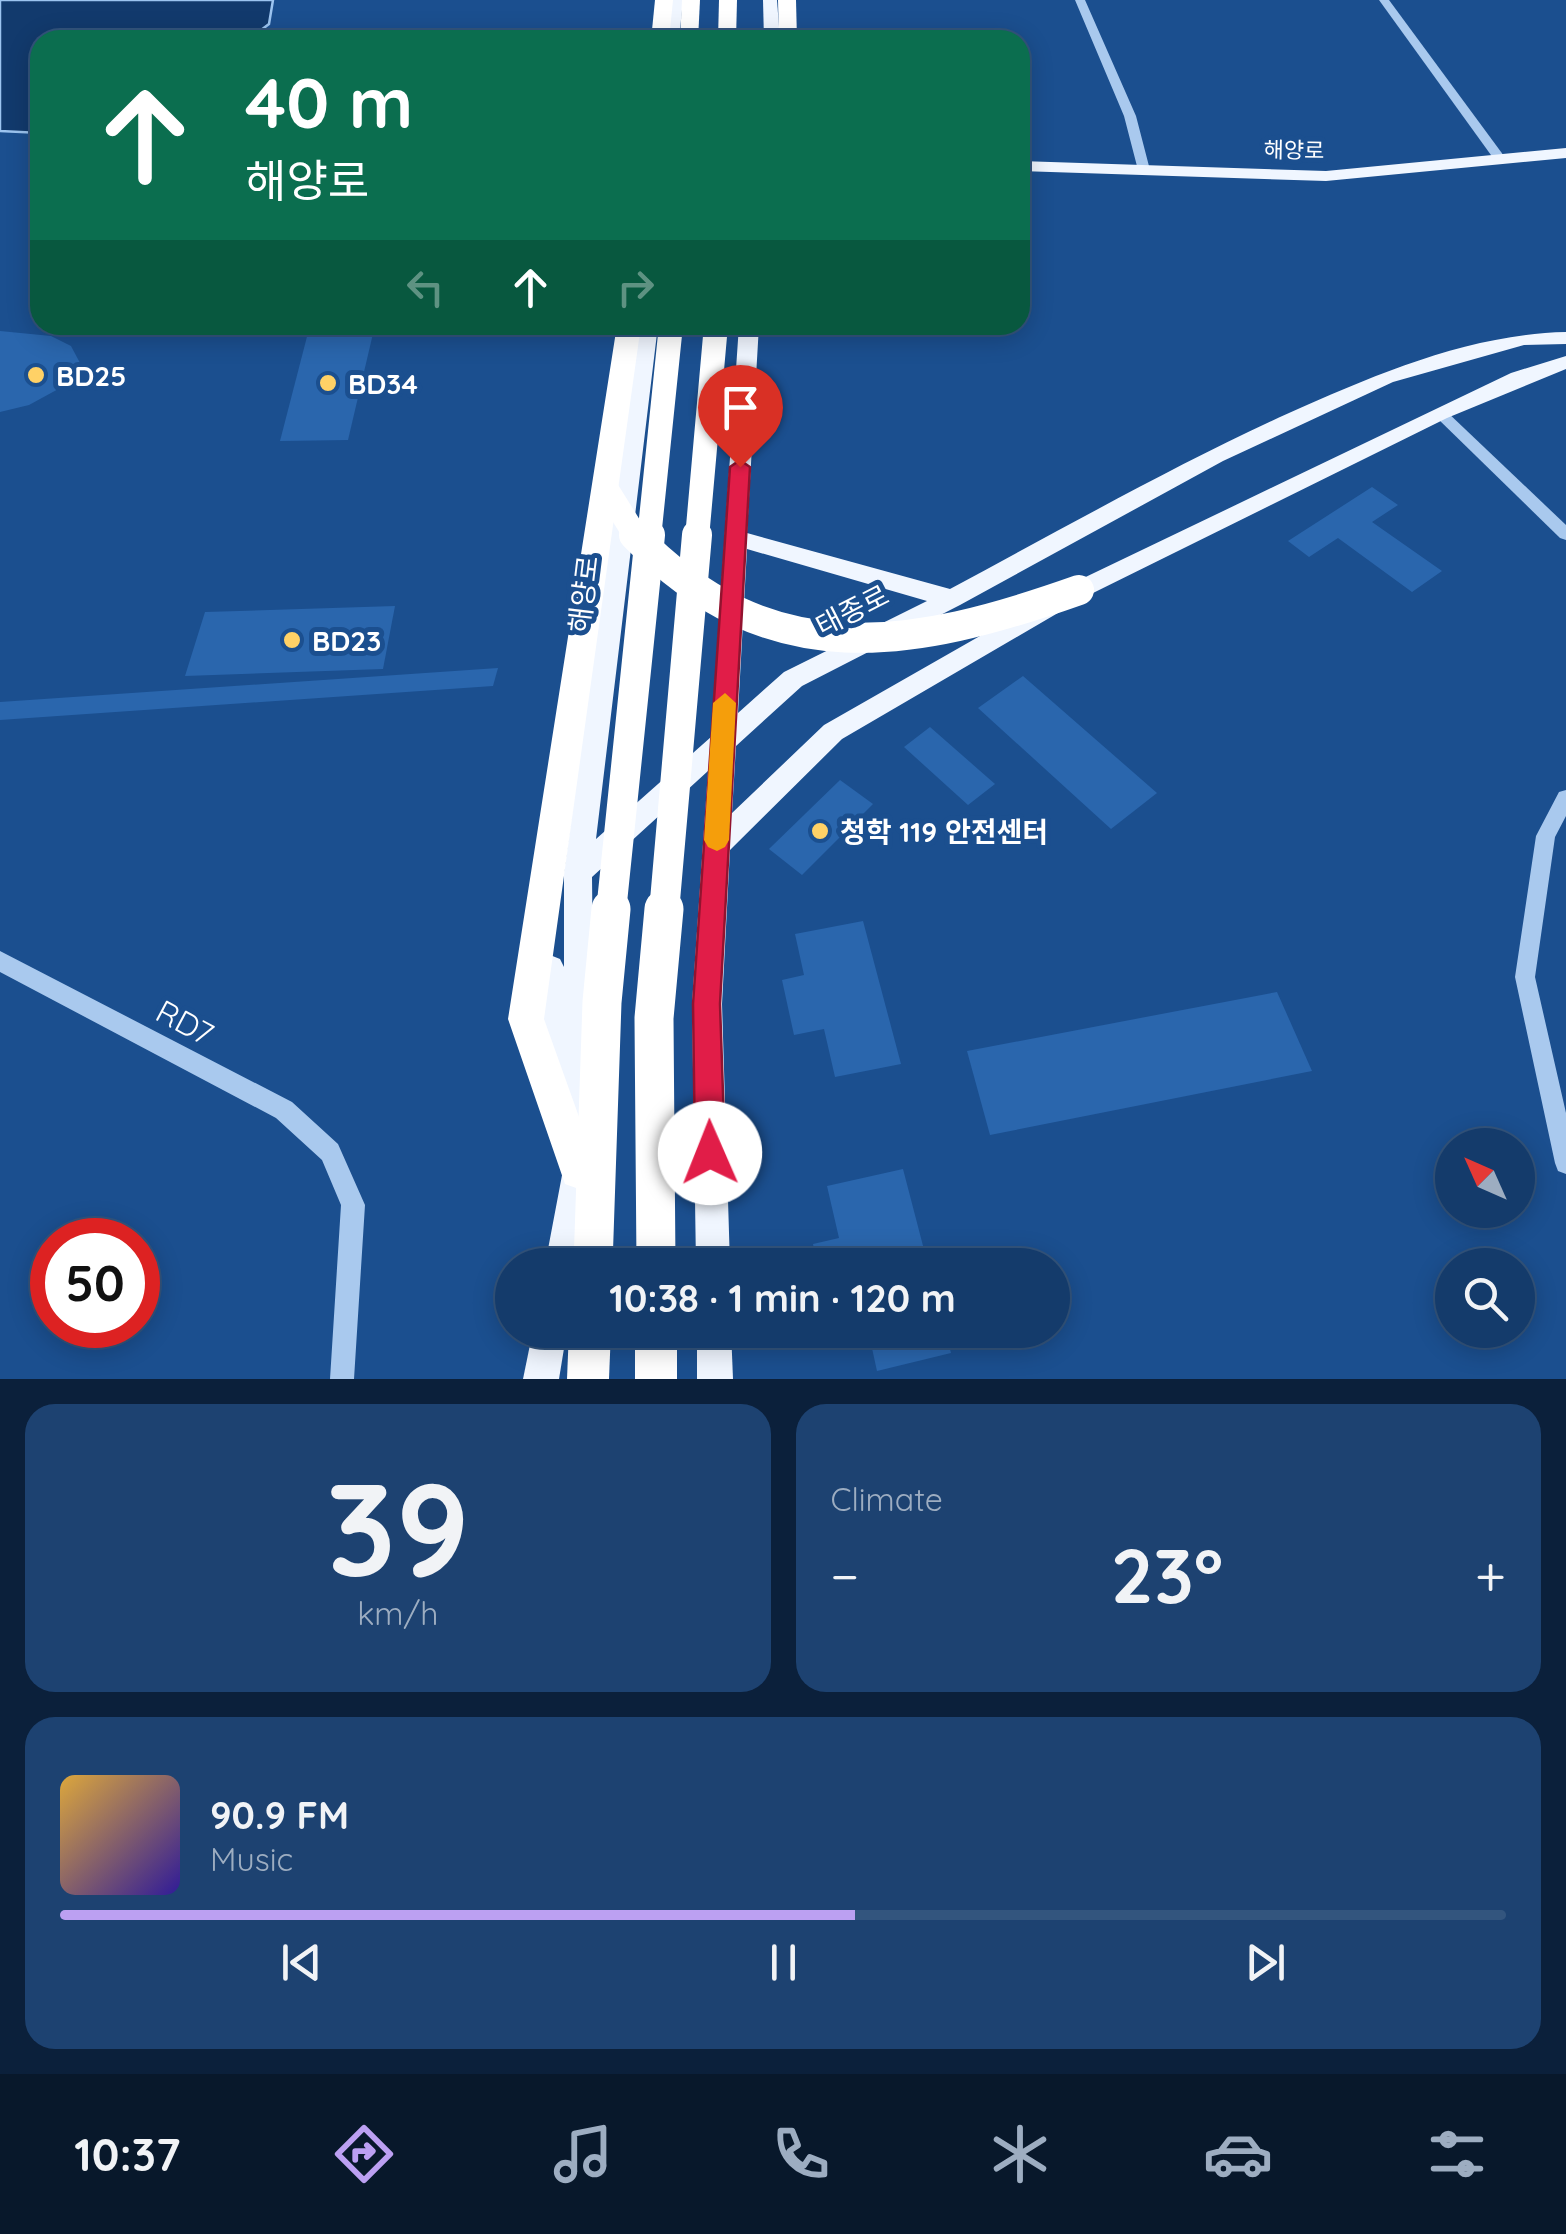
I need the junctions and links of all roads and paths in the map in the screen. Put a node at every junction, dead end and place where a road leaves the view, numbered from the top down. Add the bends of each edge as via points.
1 (664, 0) edge
2 (676, 0) edge
3 (691, 0) edge
4 (728, 0) edge
5 (770, 0) edge
6 (787, 0) edge
7 (1080, 0) edge
8 (1384, 0) edge
9 (661, 30) edge
10 (672, 30) edge
11 (690, 30) edge
12 (727, 30) edge
13 (772, 30) edge
14 (788, 30) edge
15 (1566, 153) edge
16 (1500, 160) junction
17 (1030, 166) edge
18 (1144, 170) junction
19 (630, 335) edge
20 (631, 335) edge
21 (647, 335) edge
22 (670, 335) edge
23 (715, 335) edge
24 (748, 335) edge
25 (1566, 338) edge
26 (1566, 362) edge
27 (1440, 413) junction
28 (606, 488) junction
29 (1566, 534) edge
30 (736, 538) junction
31 (1079, 590) junction
32 (952, 599) junction
33 (722, 743) junction
34 (1566, 798) edge
35 (716, 846) junction
36 (578, 872) junction
37 (0, 961) edge
38 (1566, 1163) edge
39 (580, 1170) junction
40 (565, 1248) edge
41 (594, 1248) edge
42 (656, 1248) edge
43 (712, 1248) edge
44 (546, 1348) edge
45 (589, 1348) edge
46 (656, 1348) edge
47 (714, 1348) edge
48 (342, 1379) edge
49 (540, 1379) edge
50 (588, 1379) edge
51 (656, 1379) edge
52 (715, 1379) edge

1 - 9 highway
2 - 10 main road
3 - 11 highway
4 - 12 highway
5 - 13 main road
6 - 14 highway
7 - 18 street via 1130,116
8 - 16 street
15 - 16 main road, 해양로
16 - 18 main road, 해양로 via 1326,176
17 - 18 main road, 해양로
19 - 28 highway
20 - 39 main road via 546,1000
21 - 36 main road, 해양로
22 - 41 highway, bridge via 602,1002
23 - 42 highway, bridge via 654,1018
24 - 30 main road
25 - 32 main road, 태종로 via 1524,339 1386,377 1215,456
26 - 27 main road
27 - 29 street
27 - 31 main road
28 - 31 highway, bridge via 632,533 669,570 716,603 774,628 848,639 922,636
28 - 39 highway via 526,1019
30 - 32 main road
30 - 33 main road
31 - 35 main road via 833,732
32 - 33 main road, 태종로 via 793,679
33 - 35 main road
33 - 36 main road, 태종로
34 - 38 street via 1546,836 1525,977
35 - 43 main road via 706,1004
36 - 39 main road
37 - 48 street, RD7 via 284,1110 330,1152 353,1205
39 - 40 main road
44 - 49 main road
45 - 50 highway
46 - 51 highway
47 - 52 main road

